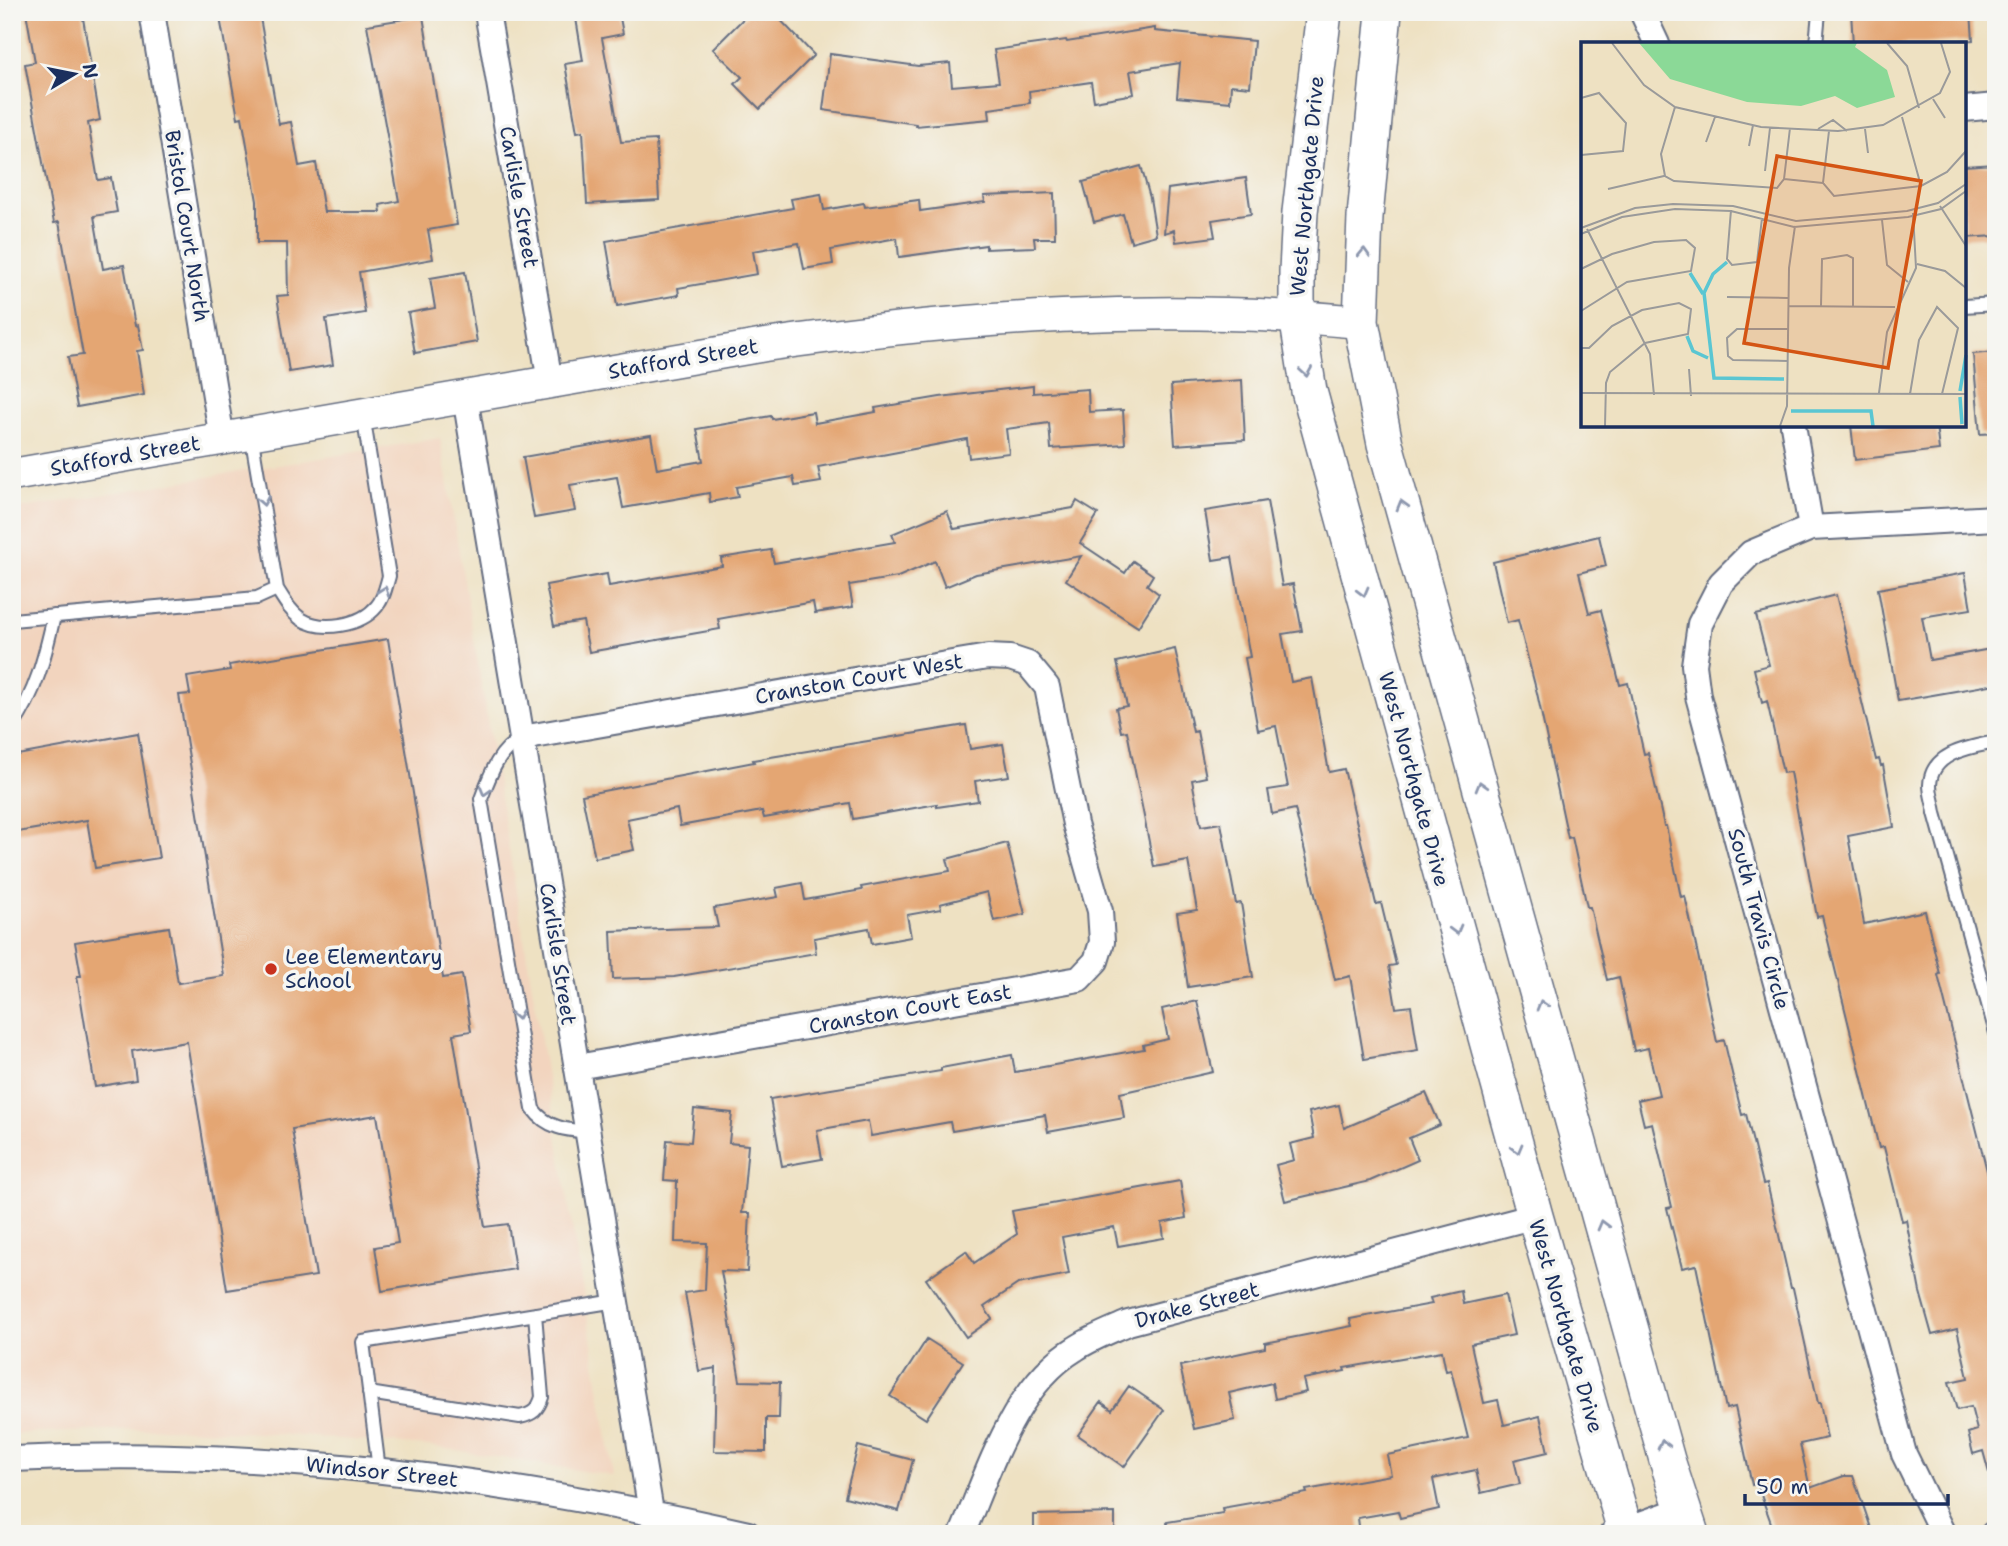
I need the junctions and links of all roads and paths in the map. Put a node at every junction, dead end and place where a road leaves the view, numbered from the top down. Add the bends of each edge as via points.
1 (152, 12) edge
2 (487, 12) edge
3 (1324, 12) edge
4 (1384, 12) edge
5 (1642, 12) edge
6 (1819, 12) edge
7 (1656, 42) edge
8 (1816, 42) edge
9 (1996, 106) edge
10 (1966, 108) edge
11 (1996, 304) edge
12 (1966, 306) edge
13 (1297, 316) junction
14 (1361, 322) junction
15 (550, 382) junction
16 (465, 397) junction
17 (363, 415) junction
18 (1793, 427) edge
19 (237, 436) junction
20 (12, 475) edge
21 (1996, 518) edge
22 (1811, 528) junction
23 (277, 589) junction
24 (54, 616) junction
25 (12, 620) edge
26 (12, 727) edge
27 (522, 738) junction
28 (1996, 741) edge
29 (1076, 824) joint
30 (1996, 1033) edge
31 (577, 1066) junction
32 (588, 1132) junction
33 (1535, 1216) junction
34 (616, 1301) junction
35 (535, 1314) junction
36 (369, 1392) junction
37 (12, 1459) edge
38 (379, 1470) junction
39 (651, 1512) junction
40 (1687, 1522) edge
41 (1621, 1532) edge
42 (748, 1534) edge
43 (962, 1534) edge
44 (1942, 1534) edge

1 - 19 street, Bristol Court North
2 - 15 street, Carlisle Street
3 - 13 main road, West Northgate Drive via 1300,212
14 -> 4 main road via 1365,217
5 - 7 street
6 - 8 lane
9 - 10 street
11 - 12 lane
13 - 14 street, Stafford Street
13 - 15 street, Stafford Street via 1080,314 968,321 765,345
13 -> 33 main road, West Northgate Drive via 1326,461
40 -> 14 main road via 1385,444
15 - 16 street, Stafford Street
16 - 17 street, Stafford Street
16 - 27 street, Carlisle Street
17 - 19 street, Stafford Street
23 -> 17 lane via 290,610 304,621 322,626 363,617 376,608 383,595 388,566
18 - 22 street
19 - 20 street, Stafford Street
19 -> 23 lane
21 - 22 street, South Travis Circle
22 - 44 street, South Travis Circle via 1751,553 1721,583 1700,624 1694,665 1698,696 1904,1454
23 - 24 lane via 257,598
24 - 25 lane
24 - 26 lane via 42,670
27 - 29 street, Cranston Court West via 988,657 1010,658 1028,664 1047,687
27 - 31 street, Carlisle Street
27 -> 32 lane via 508,745 497,761 481,799 533,1109 541,1120 562,1129
28 - 30 lane via 1959,750 1939,761 1930,783
29 - 31 street, Cranston Court East via 1100,911 1102,942 1096,961 1079,979
31 - 32 street, Carlisle Street
32 - 34 street, Carlisle Street
33 - 41 main road, West Northgate Drive
33 - 43 street, Drake Street via 1128,1323 1074,1349 1039,1378 1011,1422
34 - 35 lane
34 - 39 street, Carlisle Street
35 - 36 lane via 363,1342
35 - 36 lane via 542,1397 531,1415 520,1417
36 - 38 lane
37 - 38 street, Windsor Street via 153,1455
38 - 39 street, Windsor Street via 533,1490
39 - 42 street, Windsor Street
40 - 41 street

